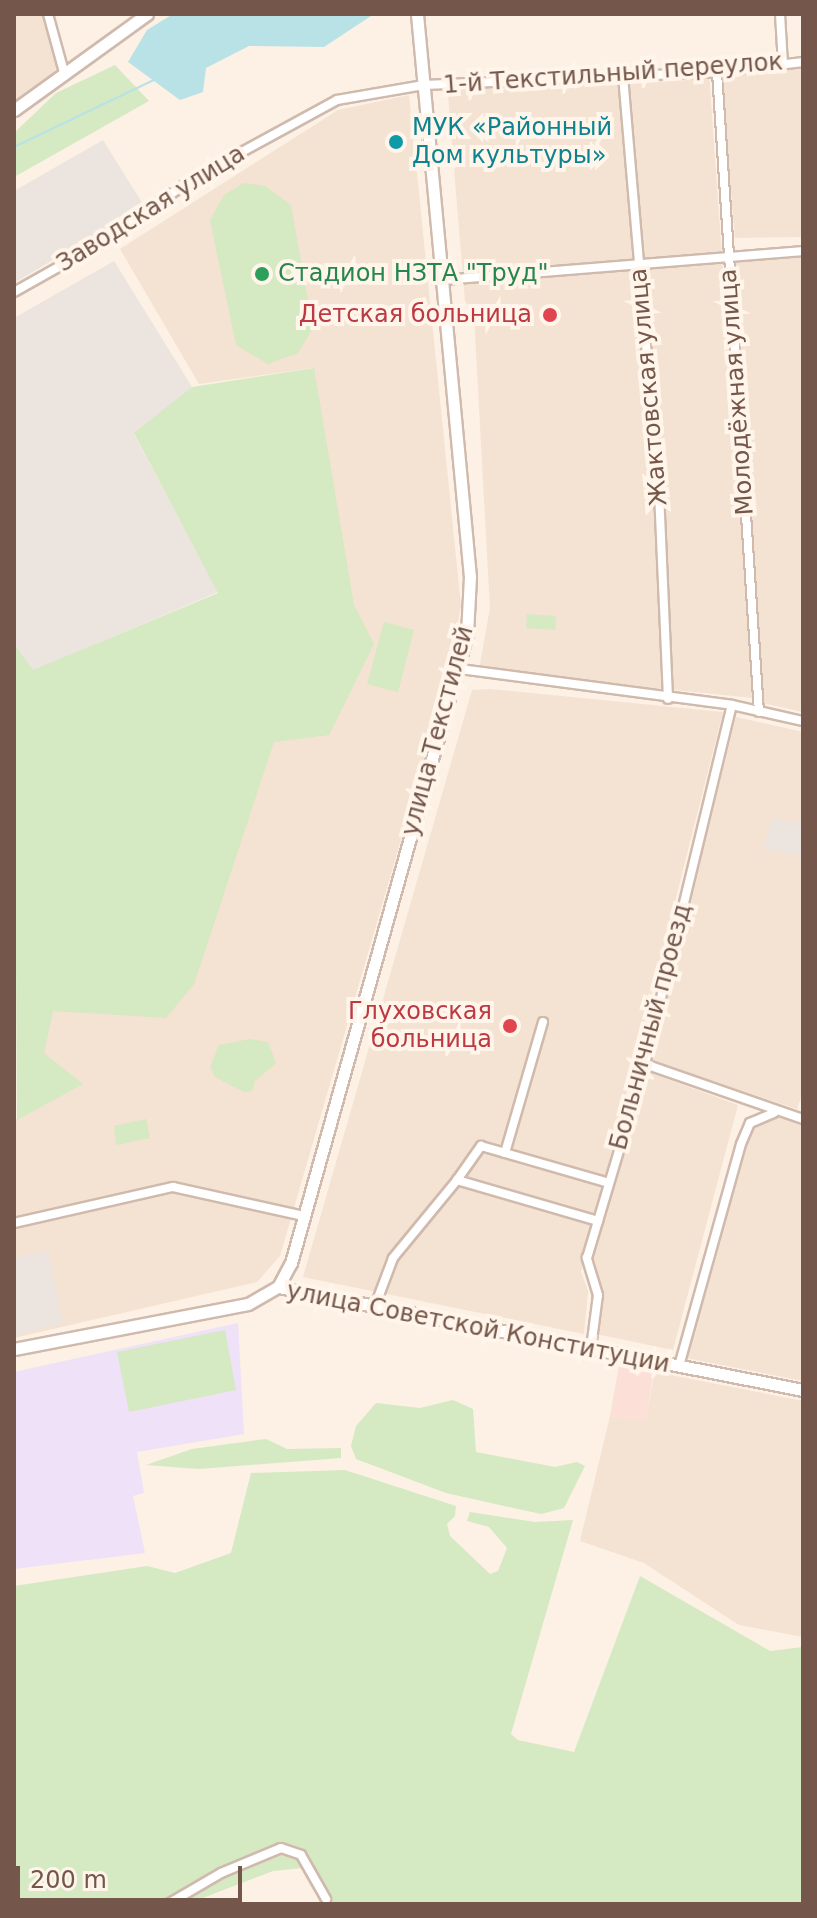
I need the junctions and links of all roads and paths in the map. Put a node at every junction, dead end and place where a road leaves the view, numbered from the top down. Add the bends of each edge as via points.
1 (48, 14) edge
2 (147, 14) edge
3 (417, 14) edge
4 (780, 14) edge
5 (803, 62) edge
6 (783, 64) junction
7 (64, 72) junction
8 (717, 72) junction
9 (623, 76) junction
10 (424, 85) junction
11 (14, 110) edge
12 (803, 251) edge
13 (727, 256) junction
14 (638, 264) junction
15 (444, 280) junction
16 (14, 292) edge
17 (460, 669) junction
18 (668, 699) junction
19 (732, 705) junction
20 (759, 712) junction
21 (803, 721) edge
22 (543, 1022) dead end
23 (645, 1064) junction
24 (774, 1113) junction
25 (803, 1119) edge
26 (505, 1153) junction
27 (457, 1180) junction
28 (609, 1183) junction
29 (304, 1216) junction
30 (598, 1221) junction
31 (14, 1223) edge
32 (278, 1287) junction
33 (375, 1306) junction
34 (591, 1348) junction
35 (14, 1349) edge
36 (679, 1366) junction
37 (803, 1390) edge
38 (326, 1899) dead end
39 (168, 1904) edge

1 - 7 street
2 - 7 street
3 - 10 street, улица Текстилей
4 - 6 street
5 - 6 street, 1-й Текстильный переулок
6 - 8 street, 1-й Текстильный переулок
7 - 11 street
8 - 9 street, 1-й Текстильный переулок
8 - 13 street, Молодёжная улица
9 - 10 street, 1-й Текстильный переулок
9 - 14 street, Жактовская улица
10 - 15 street, улица Текстилей
10 - 16 street, Заводская улица via 337,100 194,178 101,243
12 - 13 street
13 - 14 street
13 - 20 street, Молодёжная улица
14 - 15 street
14 - 18 street, Жактовская улица via 659,492
15 - 17 street, улица Текстилей via 470,577
17 - 18 street
17 - 29 street, улица Текстилей
18 - 19 street
19 - 20 street
19 - 23 street, Больничный проезд
20 - 21 street
22 - 26 street
23 - 24 street
23 - 28 street, Больничный проезд
24 - 25 street
24 - 36 street via 750,1123 741,1144
26 - 27 street via 481,1146
26 - 28 street
27 - 30 street
27 - 33 street via 393,1258
28 - 30 street, Больничный проезд
29 - 31 street via 173,1187
29 - 32 street, улица Текстилей
30 - 34 street, Больничный проезд via 587,1258 598,1295
32 - 33 street, улица Советской Конституции
32 - 35 street, улица Советской Конституции via 248,1304
33 - 34 street, улица Советской Конституции
34 - 36 street, улица Советской Конституции
36 - 37 street, улица Советской Конституции
38 - 39 street via 301,1855 281,1848 221,1873

